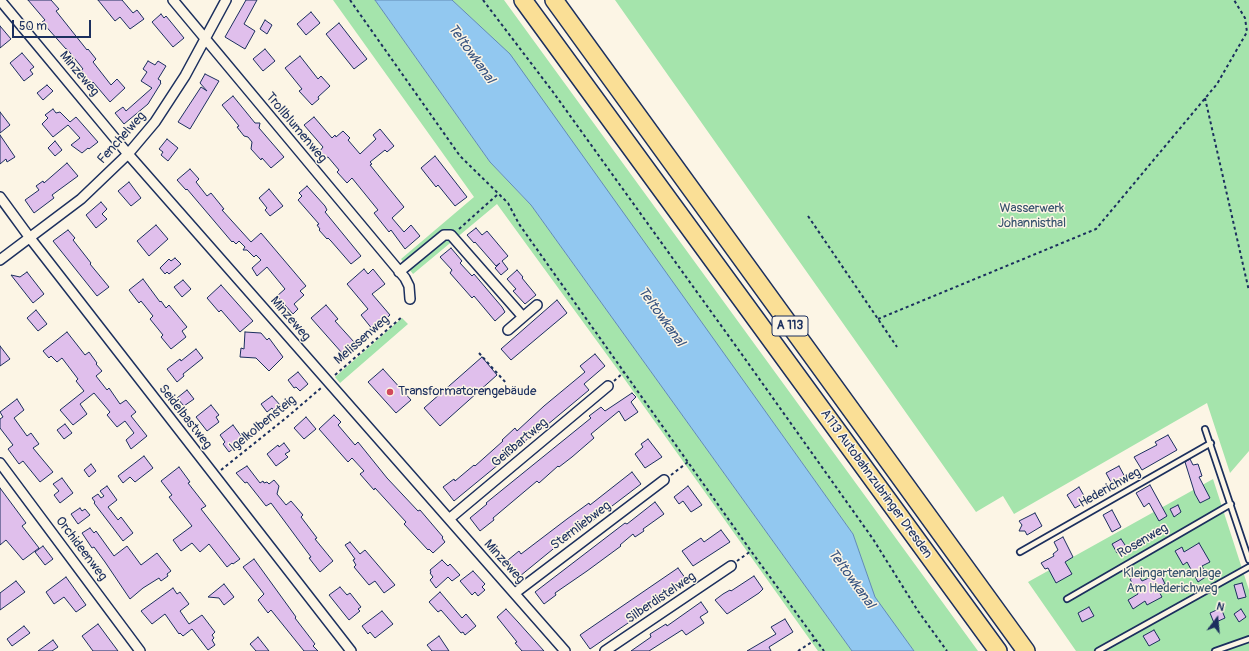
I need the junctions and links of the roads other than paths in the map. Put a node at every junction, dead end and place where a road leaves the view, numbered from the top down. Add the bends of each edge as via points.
1 (0, 0) edge
2 (173, 0) edge
3 (226, 0) edge
4 (523, 0) edge
5 (554, 0) edge
6 (205, 38) junction
7 (128, 154) junction
8 (0, 197) edge
9 (30, 238) junction
10 (0, 260) edge
11 (399, 272) junction
12 (410, 299) dead end
13 (537, 305) dead end
14 (523, 317) junction
15 (508, 330) dead end
16 (608, 386) dead end
17 (1205, 429) dead end
18 (1211, 443) junction
19 (0, 463) edge
20 (664, 480) road end
21 (1231, 504) junction
22 (449, 519) junction
23 (1248, 551) edge
24 (1020, 552) dead end
25 (1249, 560) edge
26 (731, 566) road end
27 (1249, 567) edge
28 (515, 593) junction
29 (1067, 598) dead end
30 (1249, 639) edge
31 (140, 651) edge
32 (351, 651) edge
33 (565, 651) edge
34 (605, 651) edge
35 (998, 651) edge
36 (1026, 651) edge
37 (1098, 651) edge
38 (1215, 651) edge

1 - 7 street, Minzeweg
2 - 6 street, Trollblumenweg
3 - 6 street, Fenchelweg
4 - 35 highway, A113 Autobahnzubringer Dresden / A 113
5 - 36 highway, A 113
6 - 7 street, Fenchelweg via 185,76 159,115
6 - 11 street, Trollblumenweg
7 - 9 street, Fenchelweg via 81,200
7 - 22 street, Minzeweg
8 - 9 street, Seidelbastweg
9 - 10 street, Fenchelweg
9 - 32 street, Seidelbastweg
11 - 12 street, Trollblumenweg via 409,286
11 - 14 street via 444,235 451,236
13 - 14 street
14 - 15 street
16 - 22 street, Geißbartweg
17 - 18 lane
18 - 21 lane
18 - 24 lane, Hederichweg
19 - 31 street, Orchideenweg
20 - 28 street, Sternliebweg
21 - 23 lane
21 - 29 lane, Rosenweg
22 - 28 street, Minzeweg
23 - 25 lane
26 - 34 street, Silberdistelweg
27 - 37 lane
28 - 33 street, Minzeweg
30 - 38 lane

